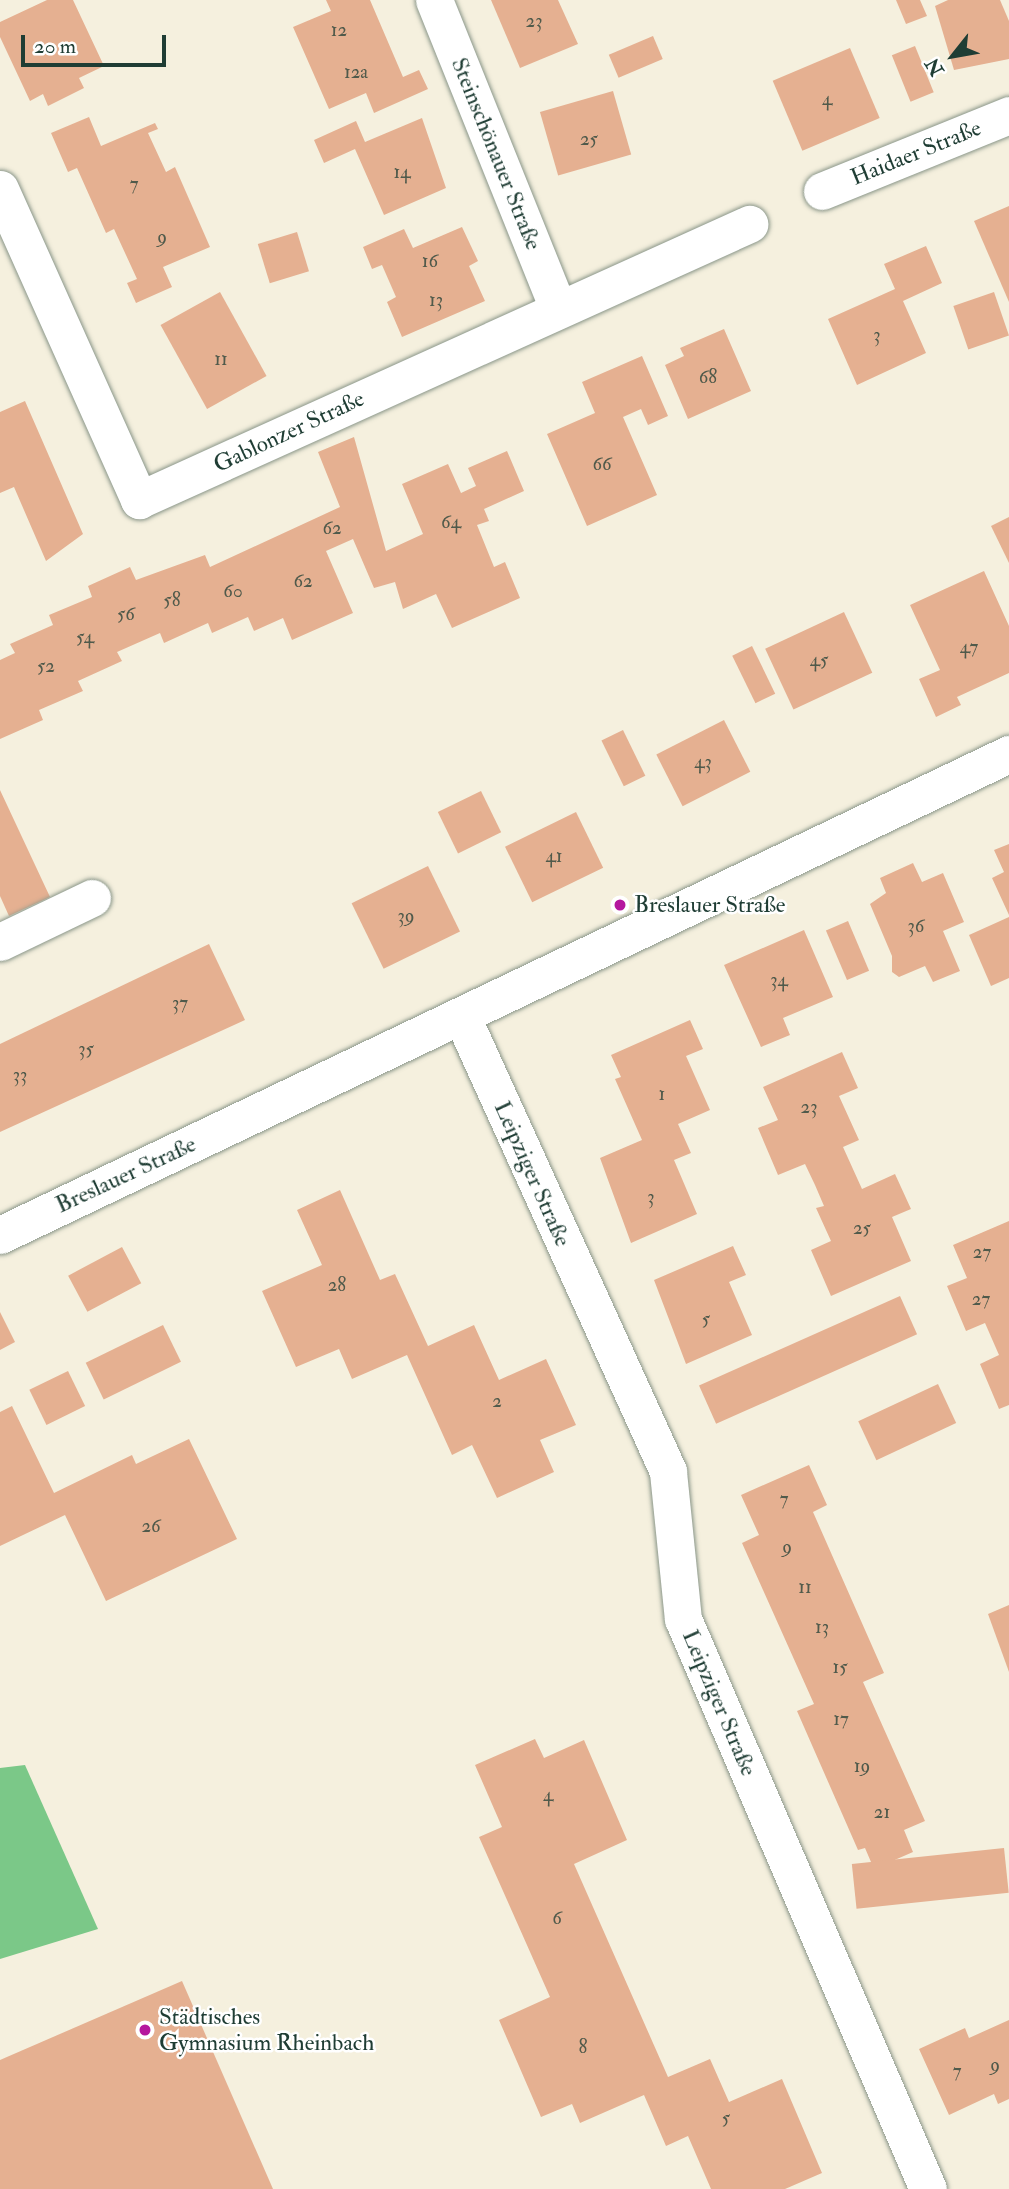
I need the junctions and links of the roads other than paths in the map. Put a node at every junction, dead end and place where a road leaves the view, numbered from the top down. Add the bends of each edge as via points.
1 (434, 0) edge
2 (1009, 115) edge
3 (0, 189) edge
4 (822, 191) dead end
5 (749, 224) dead end
6 (558, 309) junction
7 (1009, 754) edge
8 (92, 898) dead end
9 (0, 942) edge
10 (462, 1017) junction
11 (0, 1235) edge
12 (928, 2189) edge

1 - 6 street, Steinschönauer Straße
2 - 4 street, Haidaer Straße
3 - 6 street, Gablonzer Straße via 139,500
5 - 6 street, Gablonzer Straße
7 - 10 street, Breslauer Straße
8 - 9 street
10 - 11 street, Breslauer Straße
10 - 12 street, Leipziger Straße via 668,1472 683,1619

